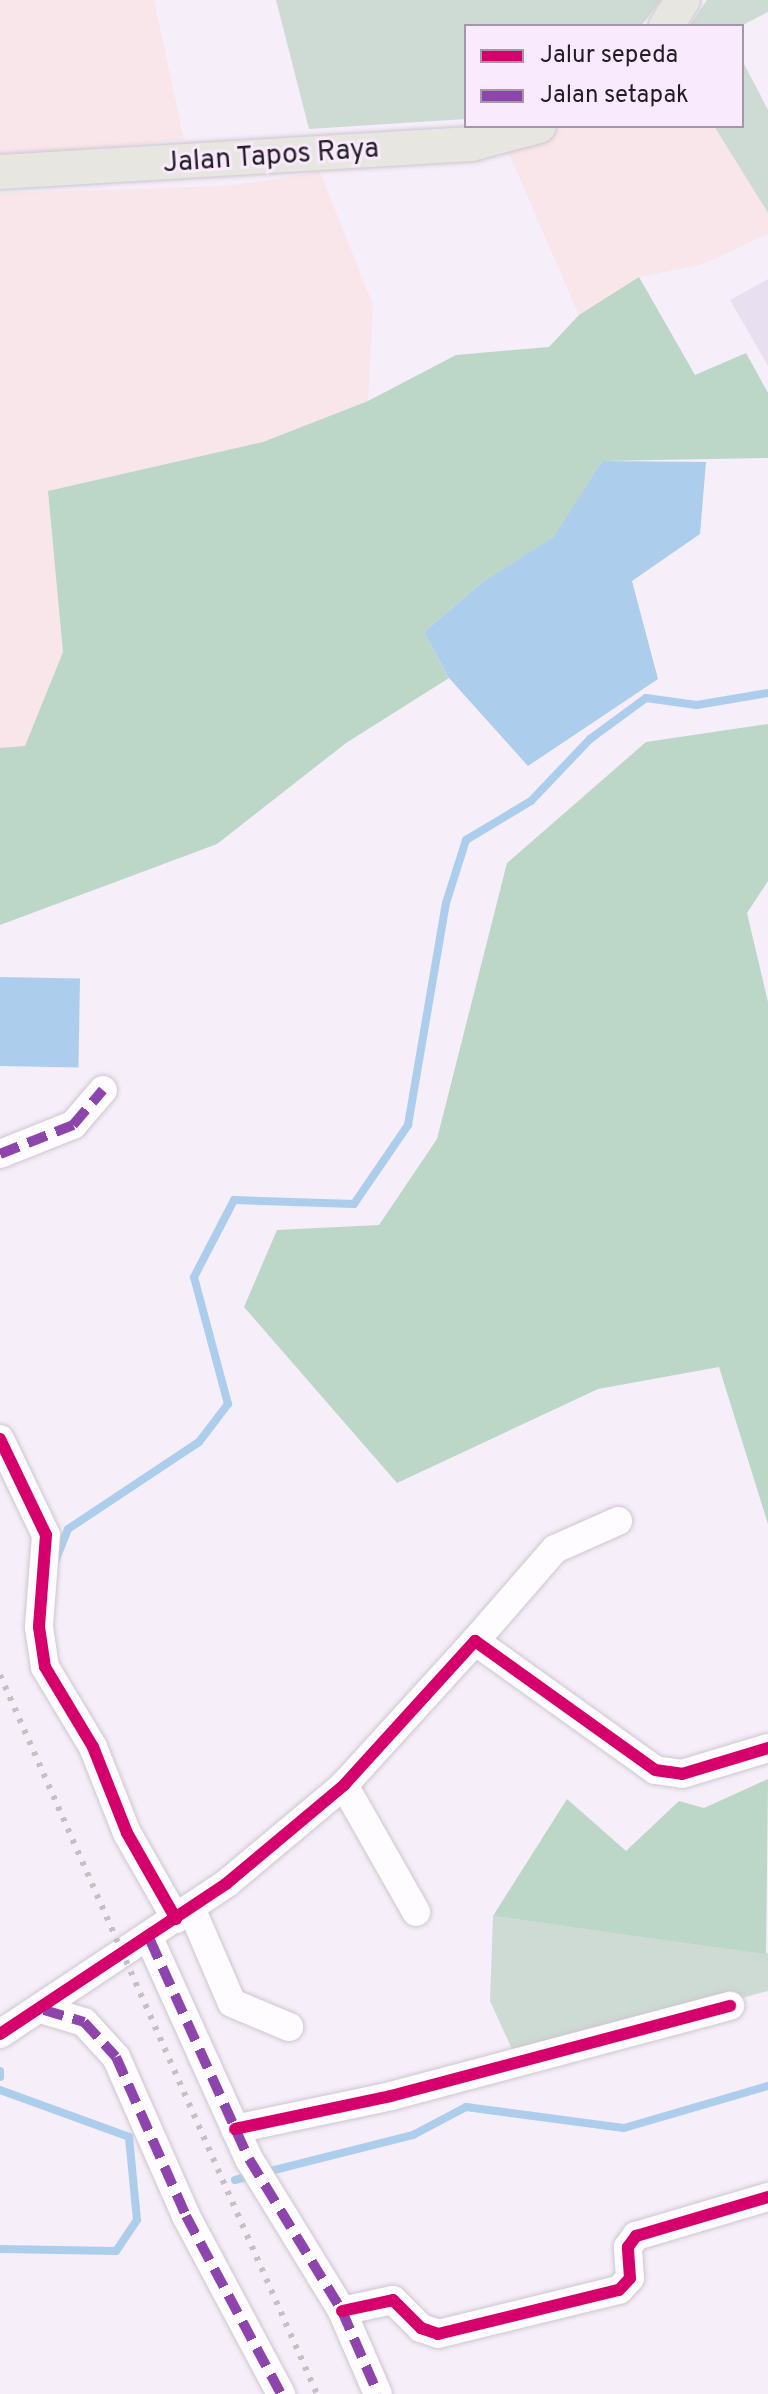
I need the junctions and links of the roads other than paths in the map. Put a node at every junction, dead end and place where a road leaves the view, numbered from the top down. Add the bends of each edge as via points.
1 (683, 0) edge
2 (667, 24) edge
3 (531, 128) edge
4 (0, 172) edge
5 (103, 1090) dead end
6 (0, 1154) edge
7 (0, 1439) edge
8 (618, 1521) dead end
9 (475, 1641) junction
10 (768, 1748) edge
11 (344, 1785) junction
12 (416, 1912) dead end
13 (183, 1914) junction
14 (150, 1940) junction
15 (730, 2006) dead end
16 (44, 2010) junction
17 (289, 2027) dead end
18 (0, 2034) edge
19 (235, 2129) junction
20 (768, 2197) edge
21 (342, 2311) junction
22 (281, 2394) edge
23 (378, 2394) edge

1 - 2 main road
3 - 4 main road, Jalan Tapos Raya via 471,144
5 - 6 street via 73,1125
7 - 13 street via 43,1523 40,1597 45,1667 93,1747 127,1833
8 - 9 street via 565,1540
9 - 10 street via 655,1770 682,1774
9 - 11 street
11 - 12 street
11 - 13 street
13 - 14 street
13 - 17 street via 232,2003
14 - 16 street
14 - 19 street
15 - 19 street via 391,2096
16 - 18 street
16 - 22 street via 84,2022 116,2057 186,2216
19 - 21 street via 277,2209
20 - 21 street via 636,2236 628,2247 630,2278 619,2290 438,2334 421,2328 393,2300
21 - 23 street

